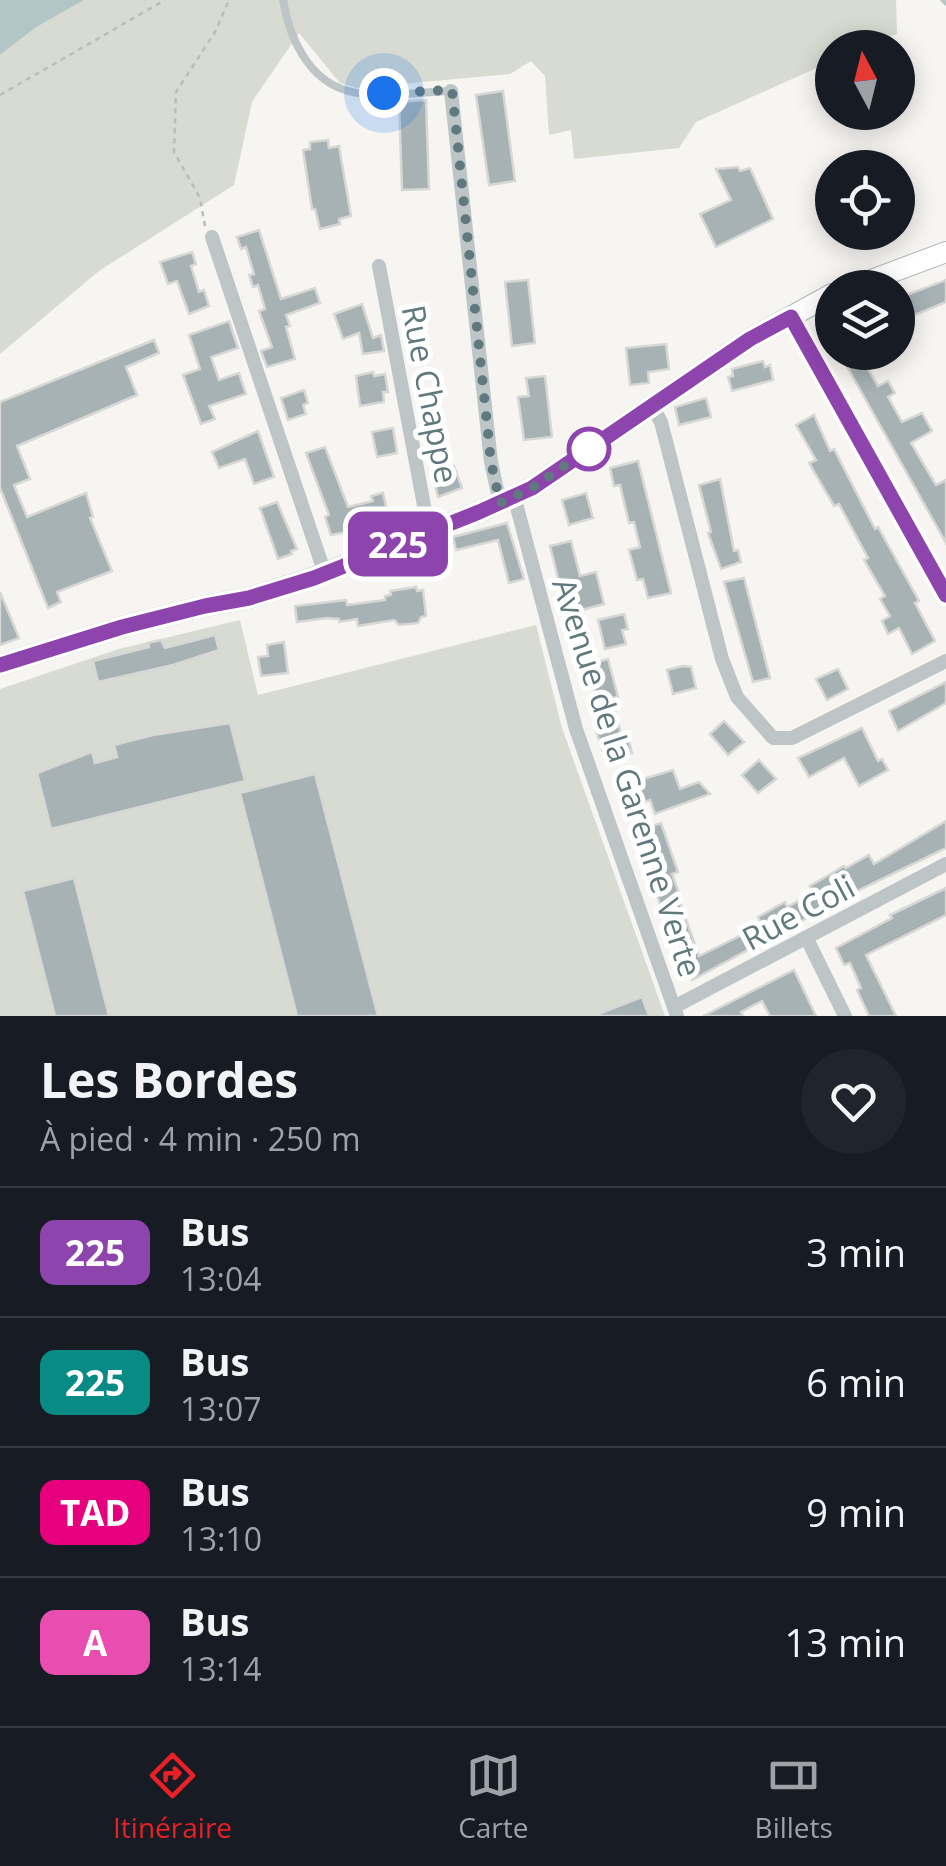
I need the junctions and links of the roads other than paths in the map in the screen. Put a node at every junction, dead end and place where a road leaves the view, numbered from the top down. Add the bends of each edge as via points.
1 (283, 0) edge
2 (452, 90) joint
3 (212, 237) road end
4 (946, 252) edge
5 (380, 266) dead end
6 (898, 270) edge
7 (815, 304) edge
8 (791, 317) junction
9 (652, 406) junction
10 (507, 500) junction
11 (429, 532) junction
12 (324, 574) junction
13 (946, 595) edge
14 (946, 661) edge
15 (0, 665) edge
16 (946, 864) edge
17 (807, 939) junction
18 (676, 1011) edge
19 (845, 1016) edge

1 - 2 lane via 302,57 326,81 350,92
2 - 10 street, Avenue de la Garenne Verte via 491,462
3 - 12 street
4 - 6 street
5 - 11 street, Rue Chappe
7 - 8 street
8 - 9 street
8 - 13 street
9 - 10 street
9 - 14 street via 722,659 736,697 773,738 792,738
10 - 11 street
10 - 18 street, Avenue de la Garenne Verte via 576,729
11 - 12 street
12 - 15 street
16 - 17 street, Rue Coli
17 - 18 street, Rue Coli
17 - 19 street

